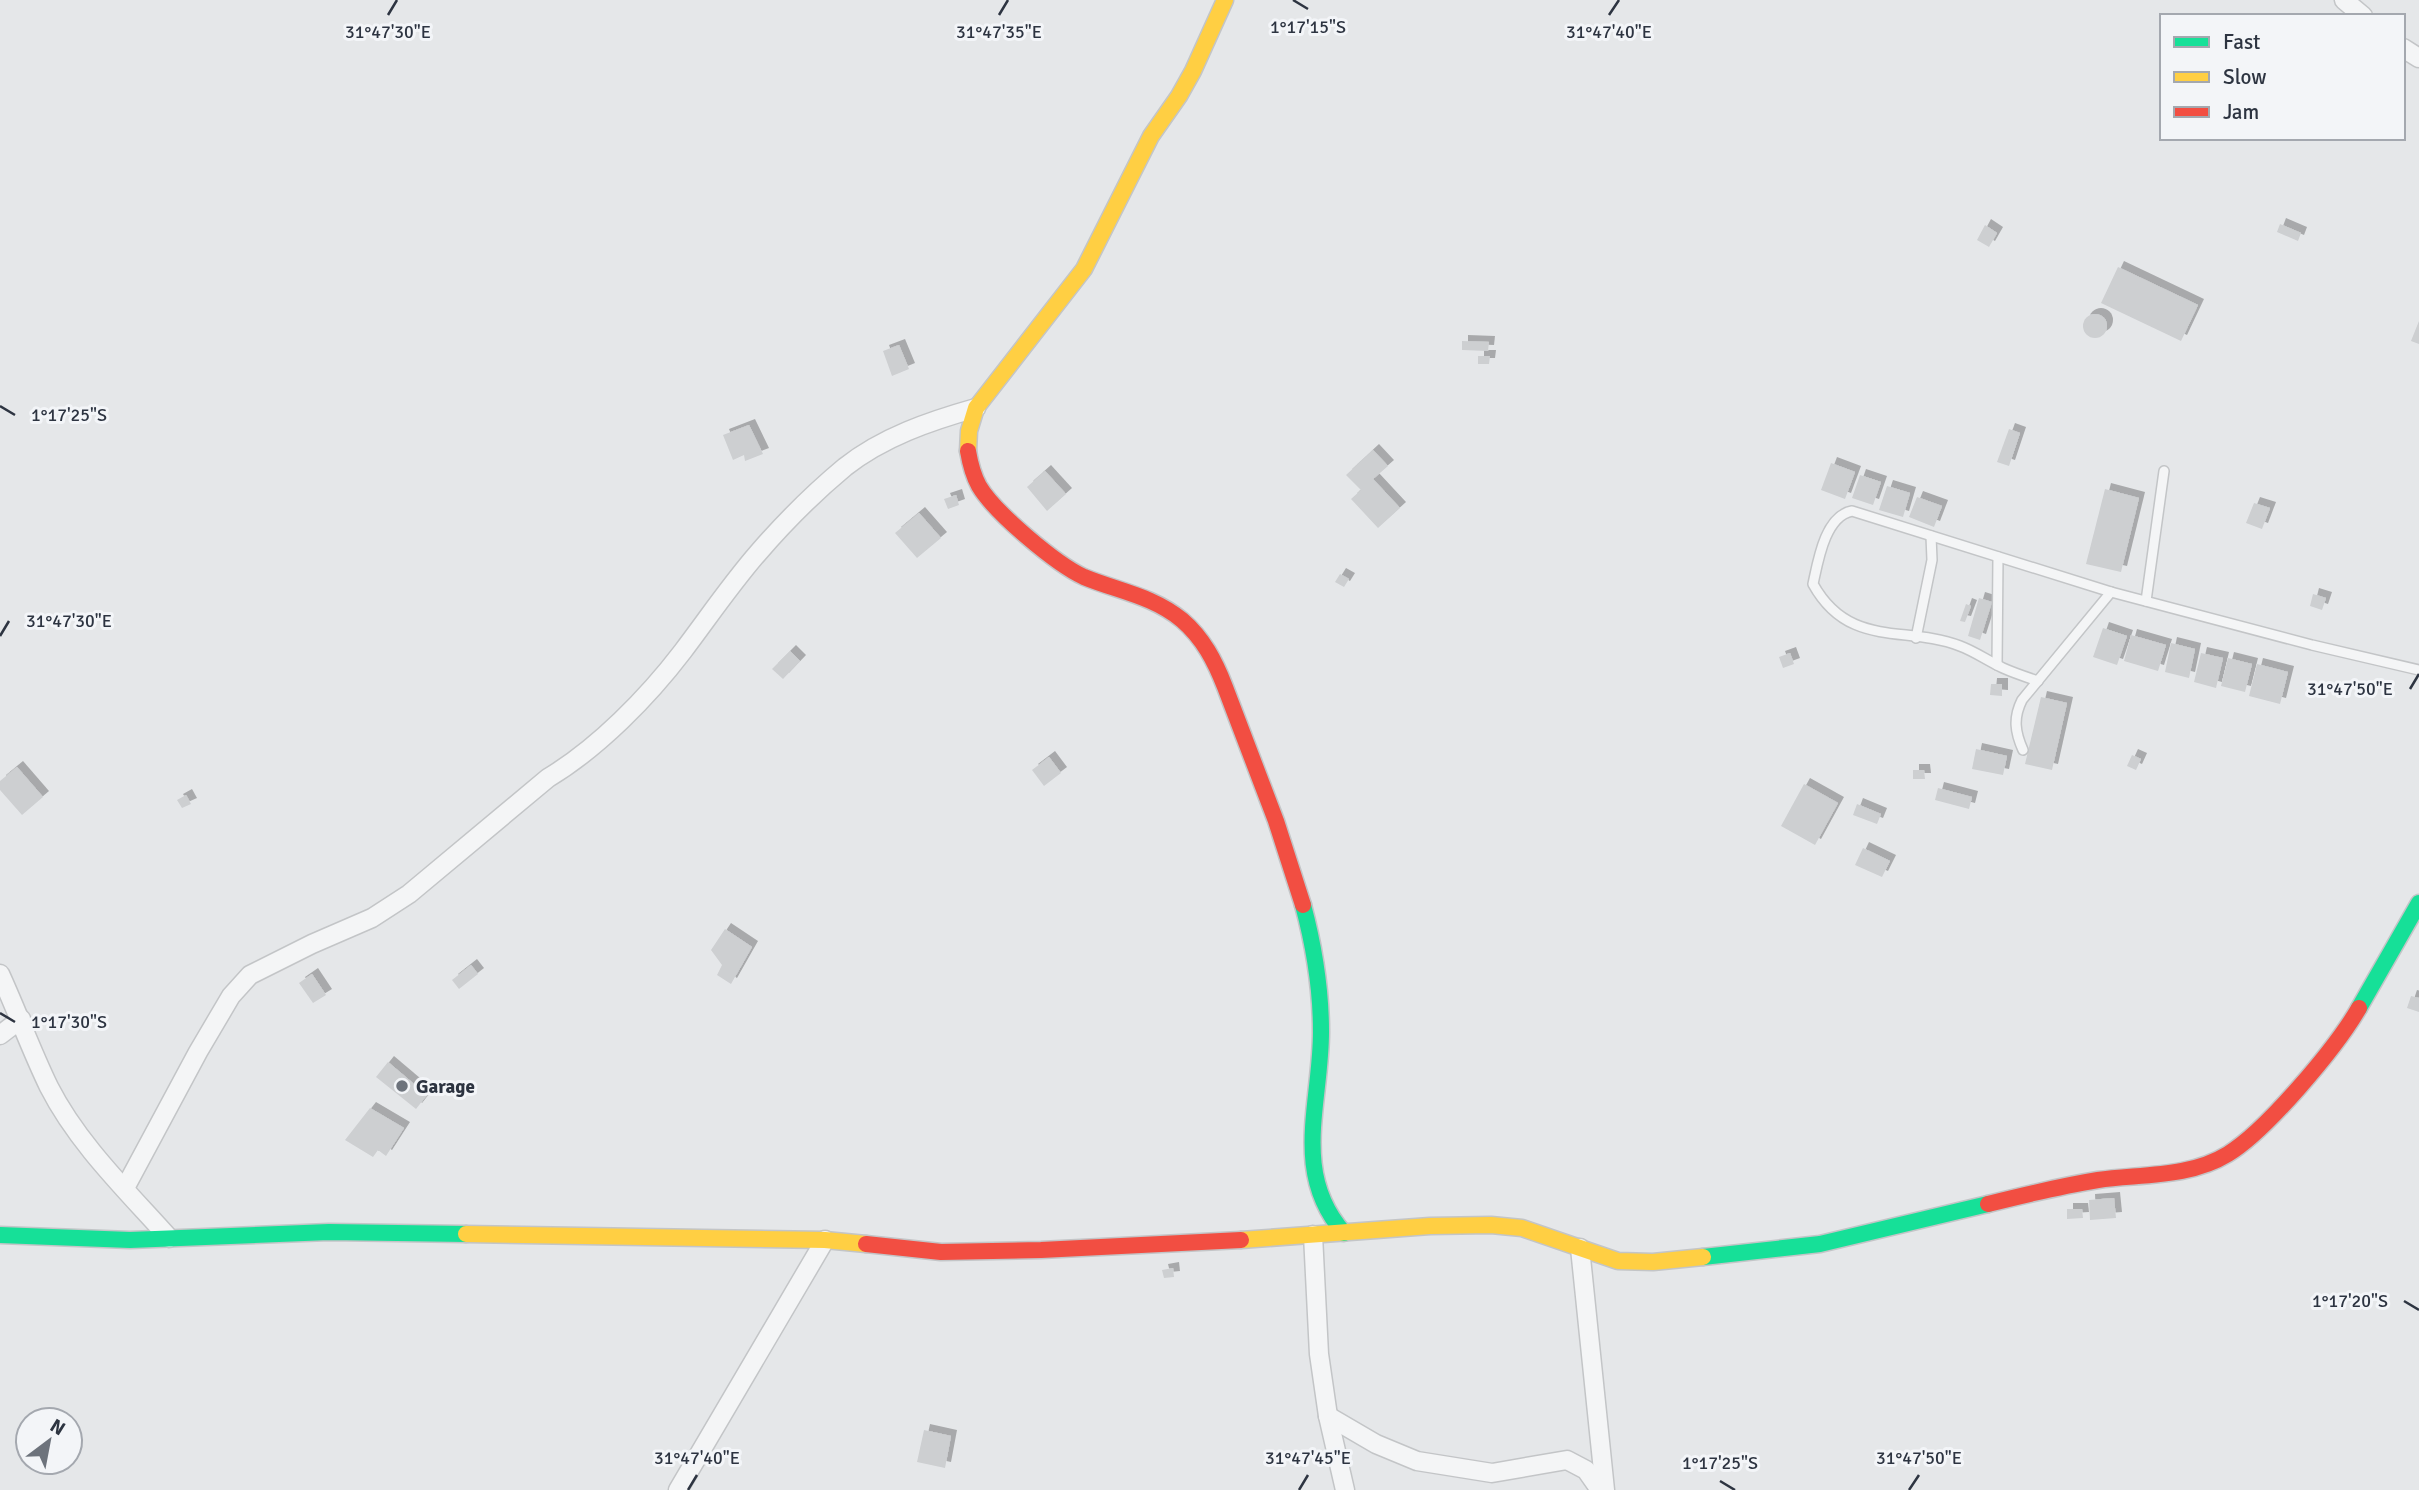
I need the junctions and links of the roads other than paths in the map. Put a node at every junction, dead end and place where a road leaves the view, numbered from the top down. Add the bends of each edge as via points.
1 (1225, 0) edge
2 (2344, 0) edge
3 (2361, 14) edge
4 (976, 408) junction
5 (2164, 471) dead end
6 (1931, 536) junction
7 (1998, 557) junction
8 (2111, 592) junction
9 (2146, 601) junction
10 (1916, 638) junction
11 (1997, 665) junction
12 (2419, 670) edge
13 (2038, 681) junction
14 (2023, 750) dead end
15 (2419, 903) edge
16 (0, 974) edge
17 (21, 1019) junction
18 (0, 1035) edge
19 (125, 1188) junction
20 (1343, 1233) junction
21 (0, 1235) edge
22 (1313, 1235) junction
23 (169, 1238) junction
24 (825, 1240) junction
25 (1580, 1248) junction
26 (1328, 1416) junction
27 (678, 1490) edge
28 (1345, 1490) edge
29 (1602, 1490) edge

1 - 4 street via 1193,71 1146,144 1084,268
2 - 3 street
4 - 19 street via 927,422 846,466 758,553 638,703 570,765 548,778 409,894 372,918 250,975 231,996 198,1052
4 - 20 street via 967,429 967,453 985,495 1074,572 1173,612 1209,651 1232,701 1312,942 1321,988 1321,1037 1312,1151 1327,1213
5 - 9 lane
6 - 7 lane
6 - 10 lane via 1932,560
6 - 10 lane via 1845,512 1829,530 1813,584 1821,599 1845,619 1887,635
7 - 8 lane
7 - 11 lane
8 - 9 lane
8 - 13 lane
9 - 12 lane
10 - 11 lane via 1962,647
11 - 13 lane
13 - 14 lane via 2018,709 2016,733
15 - 25 street via 2356,1014 2287,1099 2227,1155 2153,1176 2047,1190 1821,1244 1653,1262 1618,1261
16 - 17 street
17 - 18 street
17 - 19 street via 61,1106
19 - 23 street
20 - 22 street
20 - 25 street via 1492,1225 1522,1228
21 - 23 street
22 - 24 street via 941,1252
22 - 26 street via 1319,1354
23 - 24 street via 329,1231
24 - 27 street
25 - 29 street
26 - 28 street
26 - 29 street via 1417,1461 1492,1473 1567,1460 1586,1470

